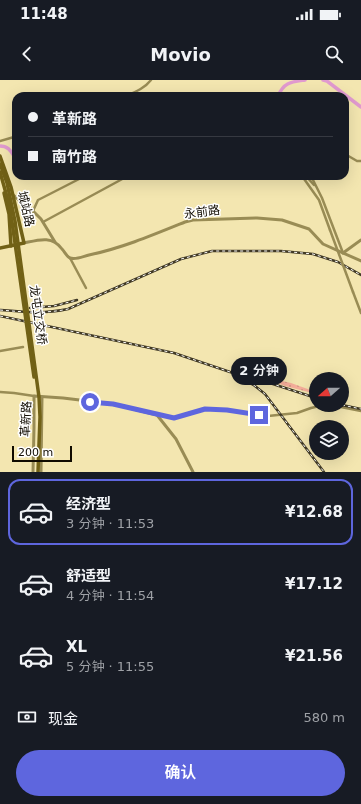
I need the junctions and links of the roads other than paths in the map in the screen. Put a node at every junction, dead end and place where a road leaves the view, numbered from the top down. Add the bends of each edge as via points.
1 (150, 80) edge
2 (135, 92) edge
3 (12, 138) edge
4 (0, 141) edge
5 (0, 156) edge
6 (349, 156) edge
7 (361, 161) edge
8 (0, 163) edge
9 (0, 172) edge
10 (0, 179) edge
11 (77, 180) edge
12 (120, 180) edge
13 (305, 180) edge
14 (310, 180) edge
15 (313, 180) edge
16 (317, 188) junction
17 (13, 195) junction
18 (33, 211) junction
19 (43, 222) junction
20 (361, 240) edge
21 (55, 242) junction
22 (24, 243) junction
23 (11, 246) junction
24 (0, 248) edge
25 (343, 253) junction
26 (70, 258) junction
27 (361, 261) edge
28 (86, 288) dead end
29 (361, 313) edge
30 (23, 347) dead end
31 (0, 351) edge
32 (0, 392) edge
33 (34, 396) junction
34 (42, 397) junction
35 (361, 411) edge
36 (157, 415) junction
37 (37, 472) edge
38 (193, 472) edge

1 - 2 street
3 - 4 street
5 - 17 main road, 城站路
6 - 7 street
8 - 37 main road, 龙屯立交桥, bridge via 14,216 38,383 40,417
9 - 37 main road, 龙屯立交桥, bridge via 12,222 36,393
10 - 23 main road, 城站路 via 9,214
11 - 18 street via 38,200
12 - 19 street
13 - 29 street, bridge via 319,200
14 - 16 street
15 - 16 street
16 - 25 street
17 - 18 street
17 - 22 main road, 城站路
18 - 19 street
19 - 21 street
20 - 25 street
21 - 22 street via 43,239
21 - 26 street
22 - 23 main road
23 - 24 main road
25 - 26 street, 永前路 via 323,244 309,229 282,220 257,218 193,220 130,244
25 - 27 street, 永前路
26 - 28 street
30 - 31 street
32 - 33 street
33 - 34 street, 革新路
33 - 37 street, 革新路
34 - 36 street, 革新路 via 113,404
34 - 37 street, 革新路
35 - 36 street via 324,405 297,413 268,416 205,409 174,418
36 - 38 street via 176,439

